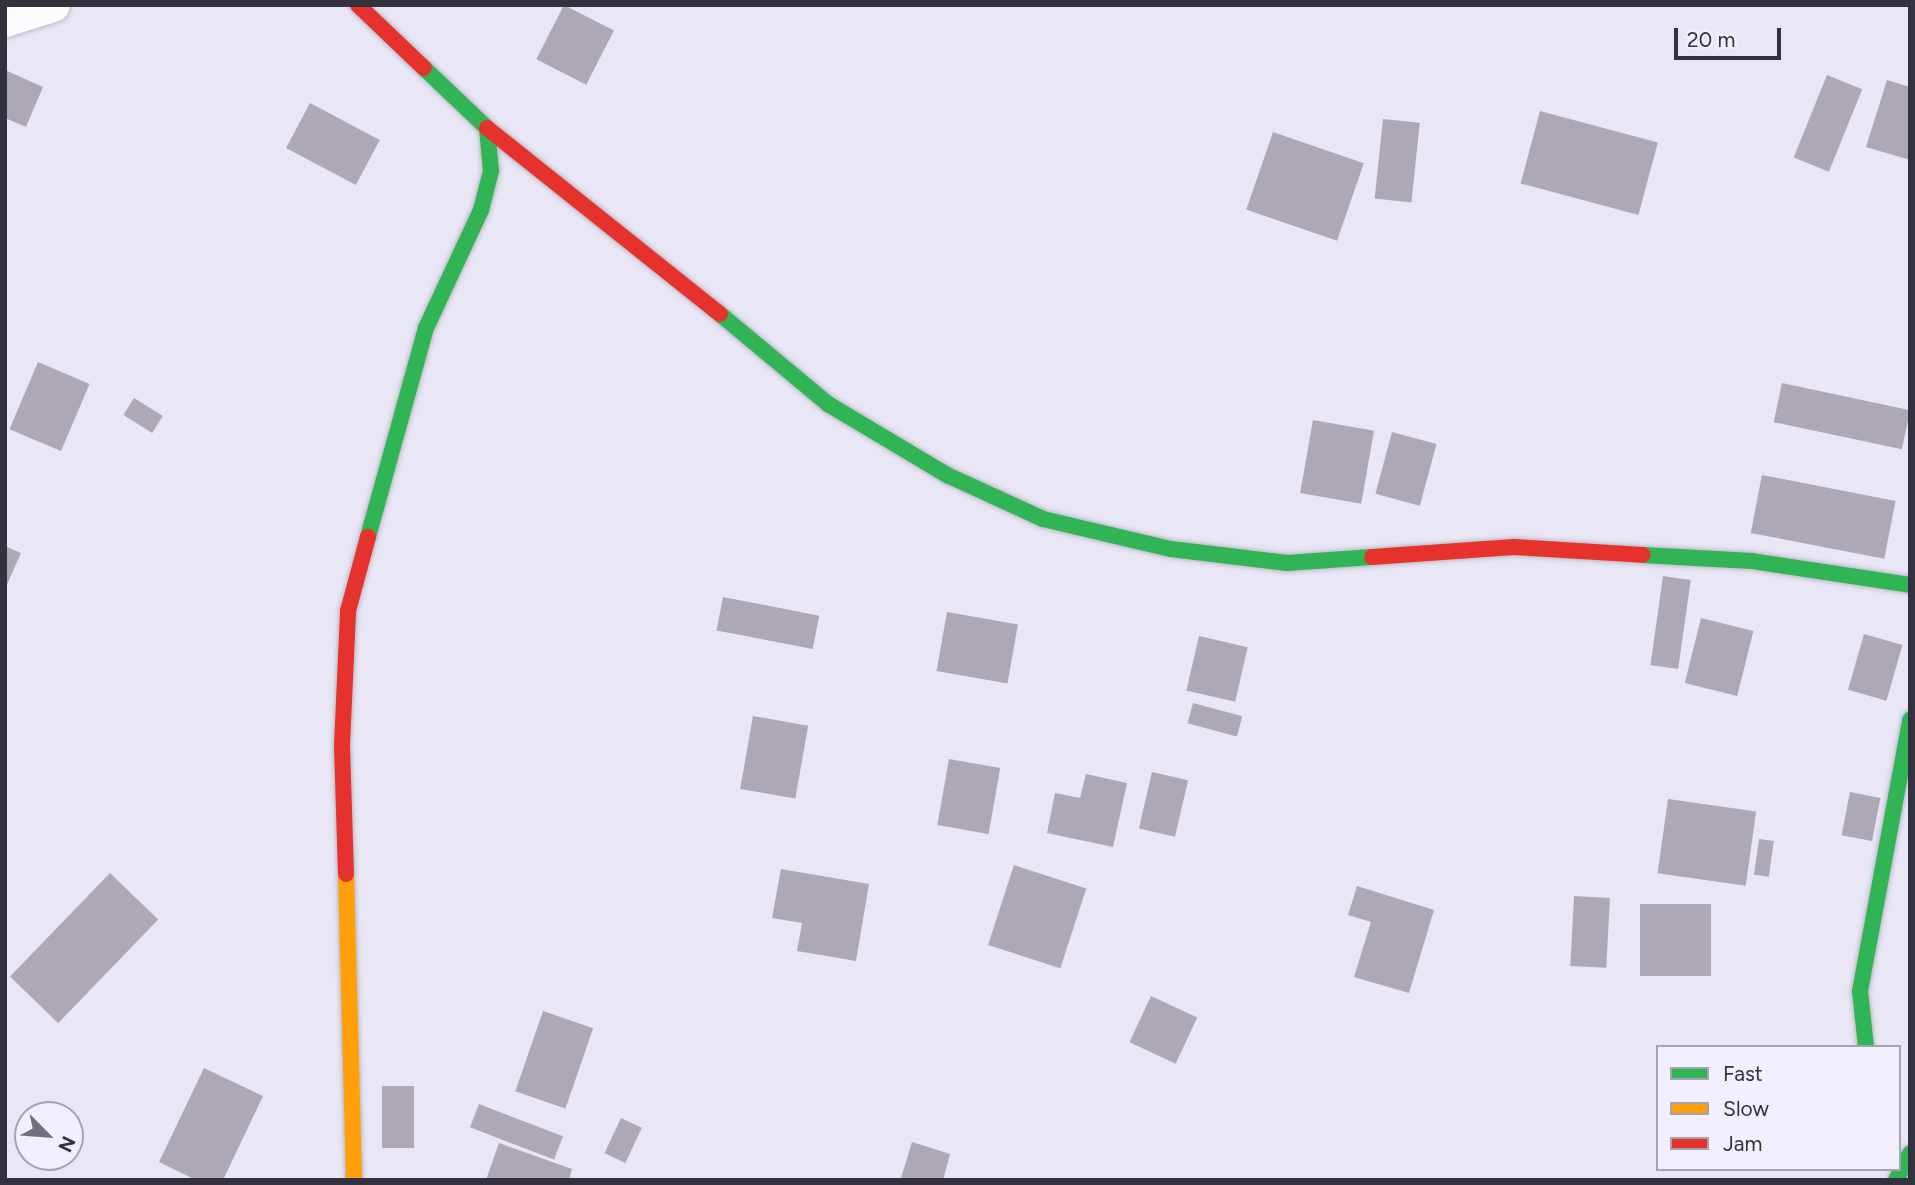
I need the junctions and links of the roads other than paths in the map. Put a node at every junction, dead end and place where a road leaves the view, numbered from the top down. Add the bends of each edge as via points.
1 (53, 5) edge
2 (358, 5) edge
3 (5, 20) edge
4 (487, 128) junction
5 (1910, 585) edge
6 (1910, 720) edge
7 (1866, 1045) edge
8 (354, 1180) edge

1 - 3 street
2 - 4 street
4 - 5 street via 628,237 828,404 947,475 1044,519 1171,549 1287,563 1514,547 1752,561
4 - 8 street via 491,171 481,210 426,328 348,611 342,745
6 - 7 street via 1860,991

